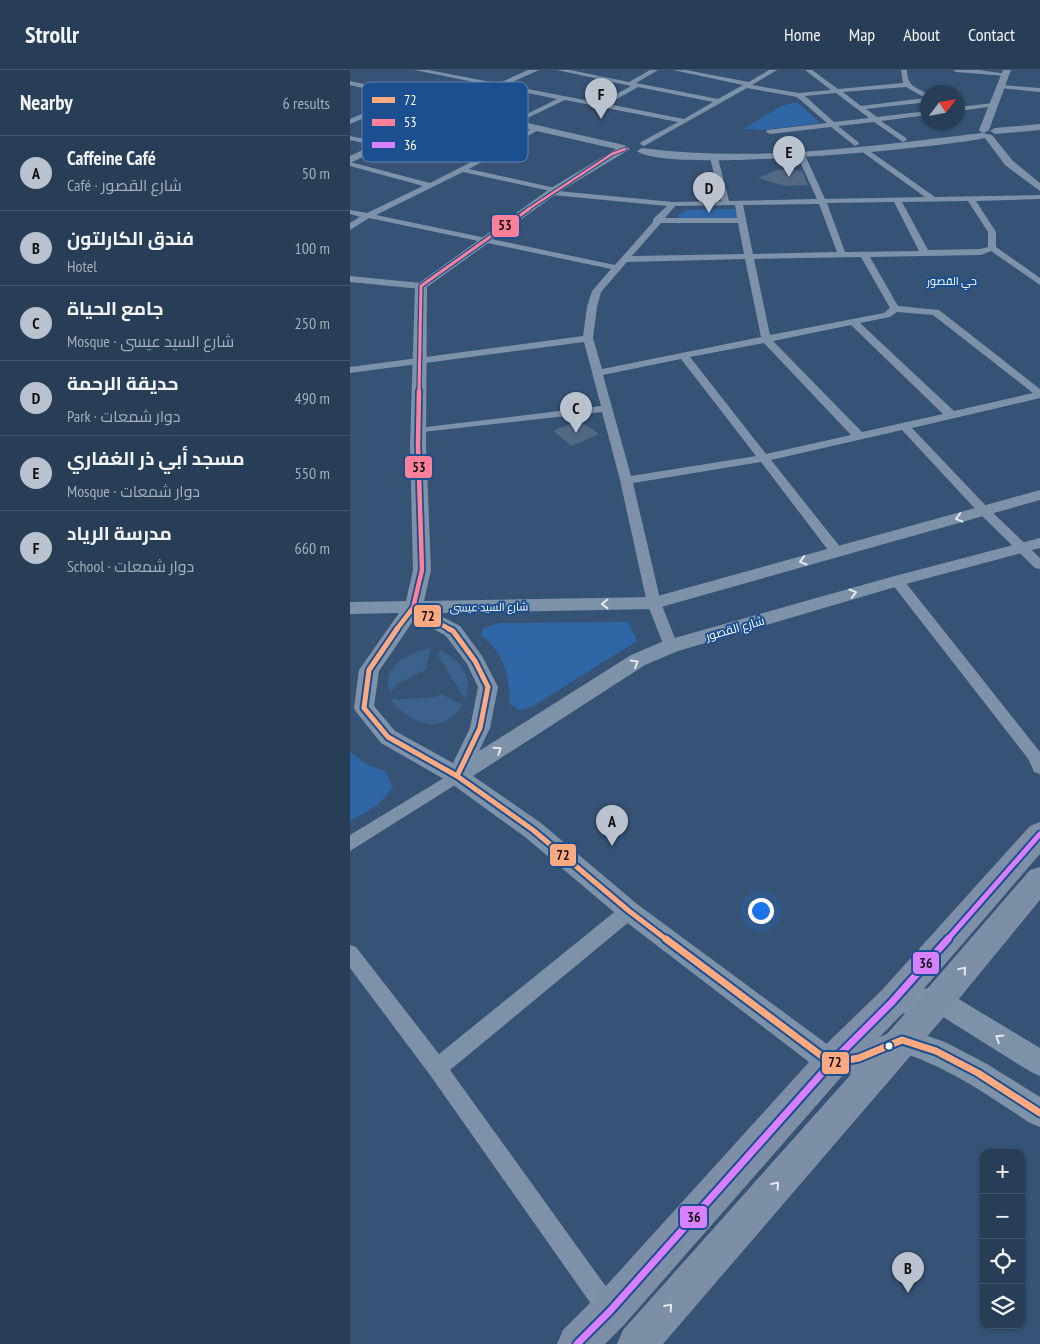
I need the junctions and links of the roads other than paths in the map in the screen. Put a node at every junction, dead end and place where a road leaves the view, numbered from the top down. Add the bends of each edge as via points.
1 (418, 70) edge
2 (518, 70) edge
3 (535, 70) edge
4 (560, 70) edge
5 (655, 70) edge
6 (676, 70) edge
7 (774, 70) edge
8 (808, 70) edge
9 (904, 70) edge
10 (956, 70) edge
11 (434, 71) edge
12 (695, 71) edge
13 (970, 71) edge
14 (1006, 72) edge
15 (480, 82) edge
16 (492, 82) edge
17 (508, 82) edge
18 (629, 84) junction
19 (638, 85) junction
20 (748, 85) junction
21 (907, 85) junction
22 (362, 86) edge
23 (1001, 87) junction
24 (1040, 90) edge
25 (350, 91) edge
26 (528, 91) edge
27 (837, 92) junction
28 (920, 94) edge
29 (799, 95) junction
30 (564, 98) junction
31 (920, 100) edge
32 (718, 102) junction
33 (601, 105) junction
34 (994, 106) junction
35 (860, 108) junction
36 (965, 108) edge
37 (920, 114) edge
38 (528, 116) edge
39 (362, 117) edge
40 (876, 120) junction
41 (528, 121) edge
42 (684, 121) junction
43 (350, 122) edge
44 (528, 125) edge
45 (832, 125) junction
46 (1040, 127) edge
47 (538, 128) junction
48 (1040, 131) edge
49 (770, 132) dead end
50 (988, 133) junction
51 (528, 134) edge
52 (903, 140) junction
53 (860, 146) junction
54 (636, 147) junction
55 (362, 154) edge
56 (800, 155) junction
57 (714, 158) junction
58 (350, 160) edge
59 (477, 162) edge
60 (350, 164) edge
61 (462, 170) junction
62 (430, 185) junction
63 (1040, 188) edge
64 (553, 192) junction
65 (1040, 197) edge
66 (971, 198) junction
67 (933, 199) junction
68 (607, 200) junction
69 (897, 200) junction
70 (822, 201) junction
71 (725, 202) junction
72 (738, 202) junction
73 (673, 204) junction
74 (350, 212) edge
75 (367, 216) junction
76 (658, 219) junction
77 (742, 220) junction
78 (350, 227) edge
79 (485, 241) junction
80 (992, 248) junction
81 (925, 253) junction
82 (842, 254) junction
83 (864, 254) junction
84 (750, 257) junction
85 (621, 264) junction
86 (350, 279) edge
87 (1040, 282) edge
88 (421, 286) junction
89 (895, 308) junction
90 (853, 322) junction
91 (588, 338) junction
92 (766, 339) junction
93 (684, 356) junction
94 (420, 361) junction
95 (350, 370) edge
96 (598, 373) junction
97 (1040, 394) edge
98 (607, 408) junction
99 (952, 416) junction
100 (905, 427) junction
101 (418, 431) junction
102 (859, 436) junction
103 (764, 458) junction
104 (626, 480) junction
105 (1040, 495) edge
106 (984, 511) junction
107 (1040, 543) edge
108 (1022, 548) junction
109 (836, 551) junction
110 (1040, 565) edge
111 (897, 581) junction
112 (654, 604) junction
113 (350, 608) edge
114 (413, 608) junction
115 (671, 646) junction
116 (1040, 768) edge
117 (457, 776) junction
118 (1040, 834) edge
119 (350, 844) edge
120 (1040, 879) edge
121 (629, 911) junction
122 (350, 953) edge
123 (938, 1000) junction
124 (892, 1002) junction
125 (902, 1040) junction
126 (831, 1063) junction
127 (1040, 1063) edge
128 (437, 1068) junction
129 (1040, 1113) edge
130 (610, 1311) junction
131 (577, 1344) edge
132 (637, 1344) edge

1 - 11 street
2 - 16 street
3 - 17 street
4 - 18 street
5 - 18 street
6 - 12 street
7 - 20 street
8 - 27 street
9 - 21 street
10 - 13 street
11 - 15 street
12 - 20 street
13 - 14 street
14 - 23 street
18 - 19 street
19 - 32 street
19 - 33 street
20 - 29 street
20 - 32 street
21 - 27 street
21 - 28 street
22 - 25 street
23 - 24 street
23 - 34 street
26 - 30 street
27 - 29 street
27 - 35 street
29 - 45 street
30 - 33 street
30 - 38 street
31 - 35 street
32 - 42 street
33 - 42 street
34 - 36 street
34 - 50 street
35 - 40 street
37 - 40 street
39 - 43 street
40 - 45 street
40 - 52 street
41 - 54 street
42 - 54 street
44 - 47 street
45 - 49 street
45 - 53 street
46 - 50 street
47 - 51 street
47 - 54 street
48 - 50 street
50 - 52 street
50 - 53 street
50 - 63 street via 1009,163
52 - 53 street
53 - 54 street via 766,153
53 - 56 street
53 - 67 street
54 - 57 street via 664,155
54 - 64 street via 612,154
55 - 58 street
56 - 57 street
56 - 70 street
57 - 71 street
59 - 61 street
60 - 62 street
61 - 62 street
61 - 64 street
62 - 75 street
64 - 68 street
64 - 79 street
65 - 66 street
66 - 67 street
66 - 80 street via 992,232
67 - 69 street
68 - 73 street
68 - 76 street via 644,205
69 - 70 street
69 - 81 street
70 - 72 street
70 - 82 street
71 - 72 street
71 - 73 street
72 - 77 street
73 - 76 street
74 - 75 street
75 - 78 street
75 - 79 street
76 - 77 street
76 - 85 street
77 - 84 street
79 - 85 street
79 - 88 street
80 - 81 street via 981,252
80 - 87 street
81 - 83 street
82 - 83 street
82 - 84 street
83 - 89 street
84 - 85 street
84 - 92 street
85 - 91 street via 597,291
86 - 88 street
88 - 94 street
89 - 90 street via 887,315
89 - 97 street via 936,312
90 - 92 street
90 - 99 street
91 - 94 street
91 - 96 street
92 - 93 street
92 - 102 street
93 - 96 street
93 - 103 street
94 - 95 street
94 - 101 street
96 - 98 street
97 - 99 street
98 - 101 street
98 - 104 street
99 - 100 street
100 - 102 street
100 - 106 street
101 - 114 street via 422,570
102 - 103 street
103 - 104 street
103 - 109 street
104 - 112 street
105 - 106 street
106 - 108 street
106 -> 109 street
107 - 108 street, شارع القصور
108 - 110 street
108 - 111 street, شارع القصور
109 -> 112 street
115 -> 111 street, شارع القصور
111 - 116 street via 1035,757
112 -> 114 street, شارع السيد عيسى
112 - 115 street
113 - 114 street, شارع السيد عيسى
114 - 117 street via 453,631 475,661 488,687 480,728
114 - 117 street via 369,670 364,708 388,737
117 -> 115 street, شارع القصور via 638,660
117 - 119 street
117 - 121 street via 533,830
118 - 124 main road
123 -> 120 main road
121 - 126 street
121 - 128 street
122 - 128 street
123 - 124 street
123 - 125 main road
127 -> 123 street
124 - 126 main road
125 - 126 street via 849,1062
125 - 129 street via 936,1052 978,1073
132 -> 125 main road
126 - 130 main road
128 - 130 street
130 - 131 main road

